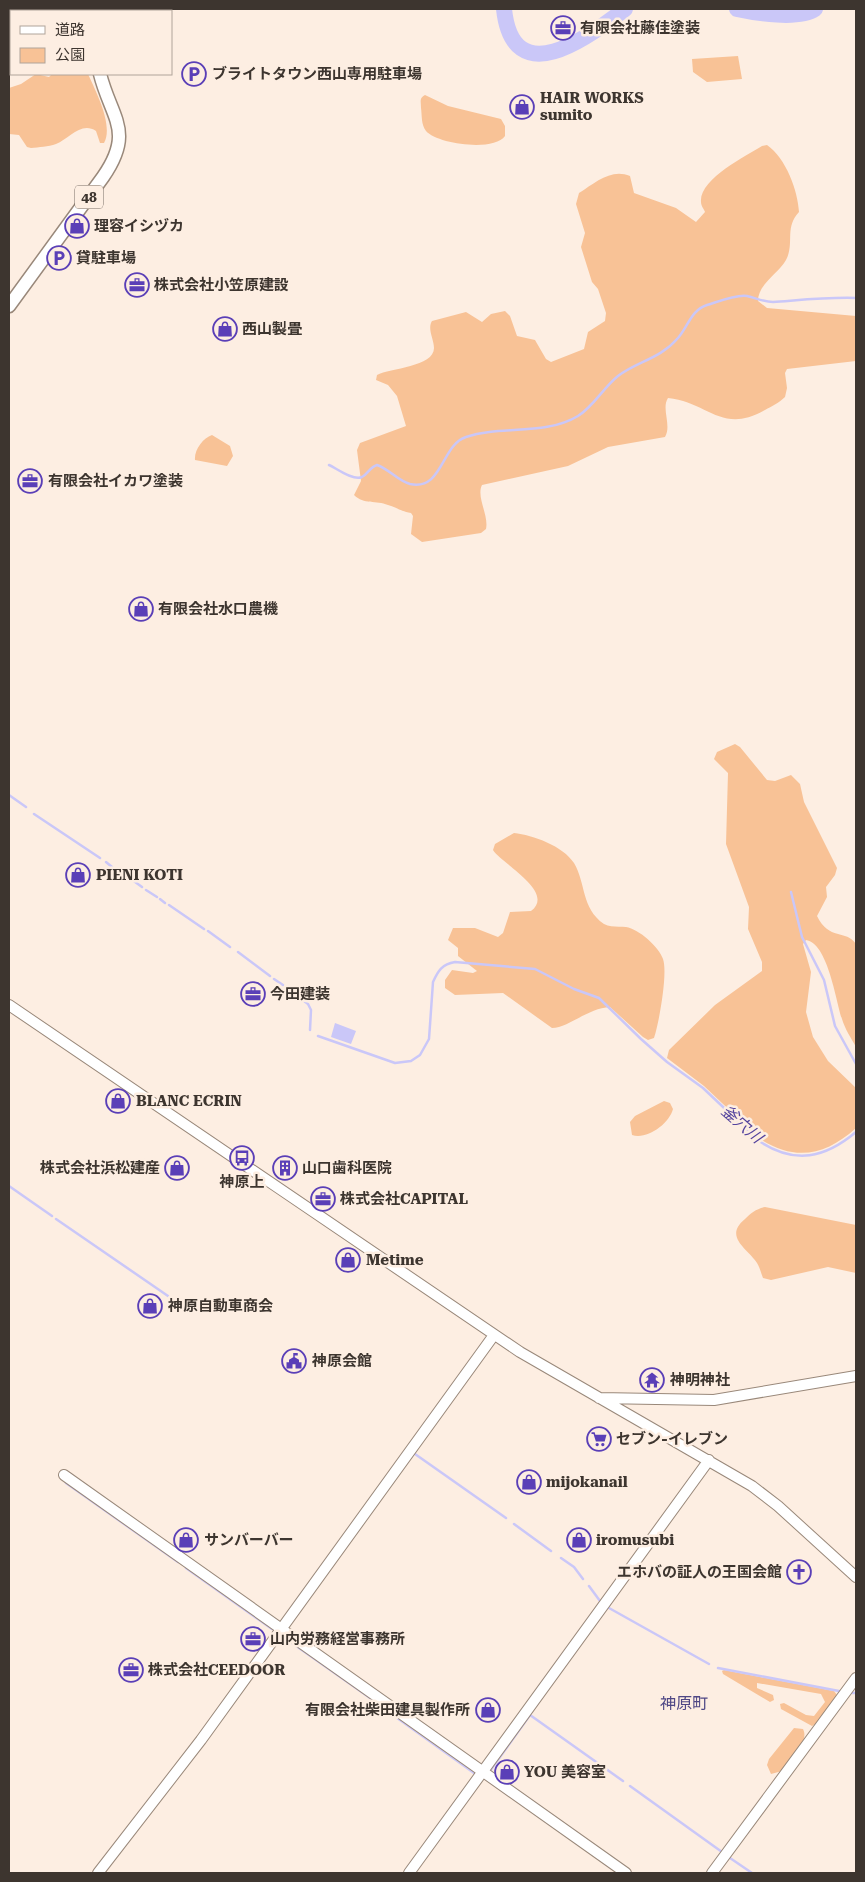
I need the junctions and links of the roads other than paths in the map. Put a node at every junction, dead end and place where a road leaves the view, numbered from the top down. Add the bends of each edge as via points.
1 (100, 75) edge
2 (9, 306) edge
3 (9, 1005) edge
4 (494, 1335) junction
5 (856, 1376) edge
6 (598, 1398) junction
7 (709, 1460) junction
8 (64, 1475) dead end
9 (856, 1577) edge
10 (280, 1628) junction
11 (856, 1678) edge
12 (482, 1772) junction
13 (98, 1873) edge
14 (409, 1873) edge
15 (626, 1873) edge
16 (712, 1873) edge

1 - 2 main road, 48 via 118,122 116,156
3 - 4 street
4 - 6 street
4 - 10 street
5 - 6 street via 714,1400
6 - 7 street
7 - 9 street via 770,1499
7 - 12 street
8 - 10 street
10 - 12 street
10 - 13 street via 201,1740
11 - 16 street
12 - 14 street
12 - 15 street

